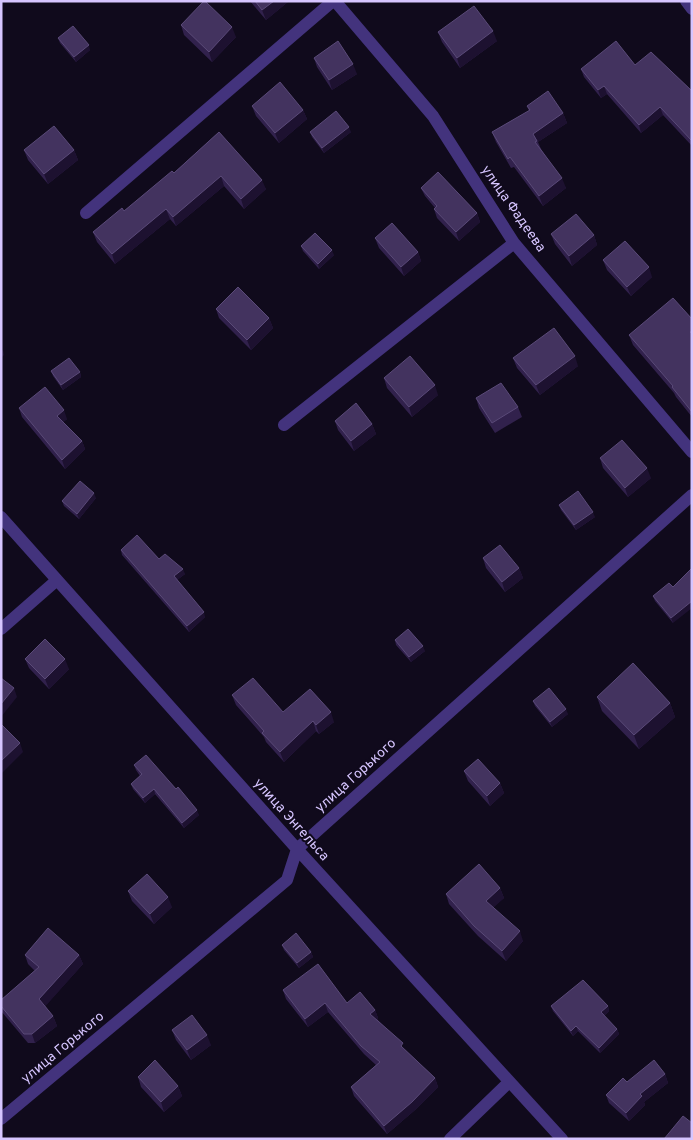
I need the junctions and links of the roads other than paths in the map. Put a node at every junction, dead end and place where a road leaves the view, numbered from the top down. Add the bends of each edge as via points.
1 (334, 1) edge
2 (686, 1) edge
3 (692, 9) edge
4 (86, 213) dead end
5 (514, 243) junction
6 (284, 425) dead end
7 (692, 452) edge
8 (692, 495) edge
9 (1, 517) edge
10 (57, 580) junction
11 (1, 629) edge
12 (297, 850) junction
13 (509, 1082) junction
14 (1, 1119) edge
15 (450, 1139) edge
16 (562, 1139) edge

1 - 4 street
1 - 5 street, улица Фадеева via 433,116
2 - 3 street
5 - 6 street
5 - 7 street, улица Фадеева
8 - 12 street, улица Горького
9 - 10 street, улица Энгельса
10 - 11 street
10 - 12 street, улица Энгельса
12 - 13 street, улица Энгельса
12 - 14 street, улица Горького via 287,880
13 - 15 street
13 - 16 street, улица Энгельса

